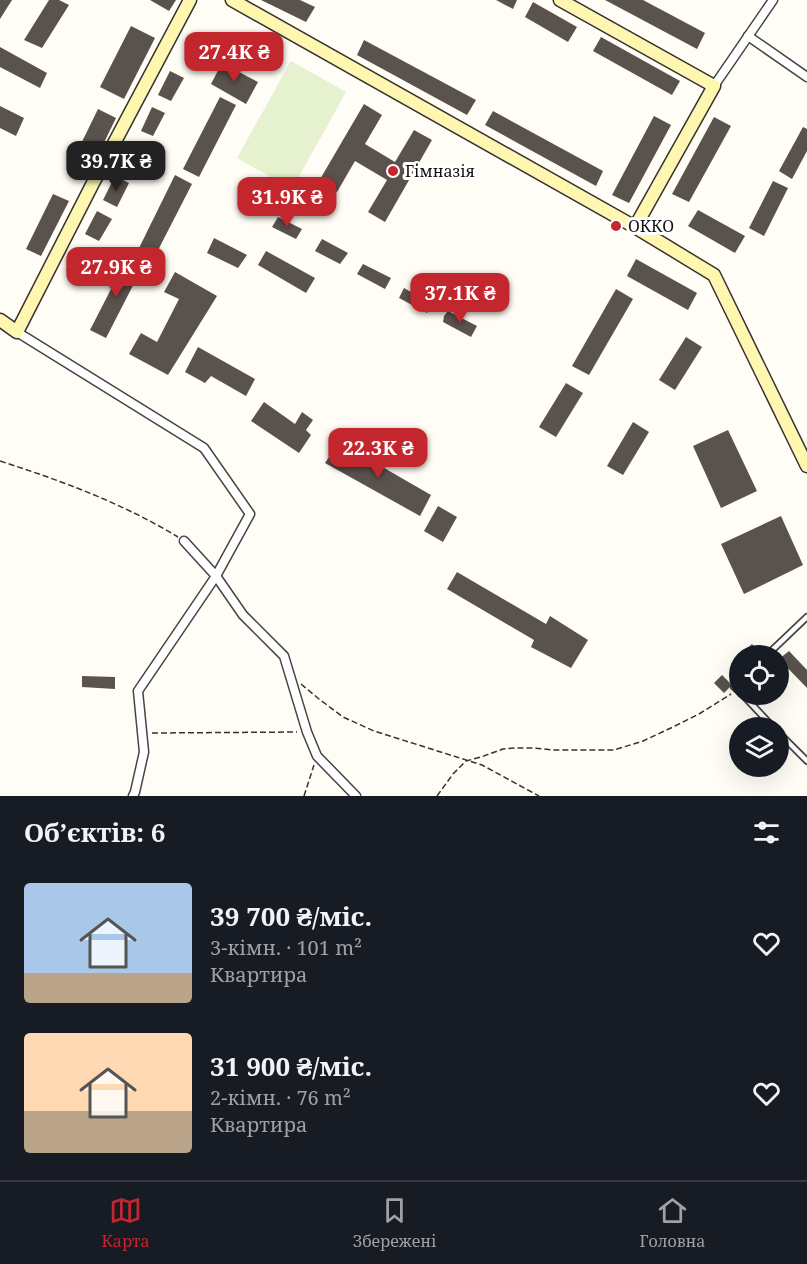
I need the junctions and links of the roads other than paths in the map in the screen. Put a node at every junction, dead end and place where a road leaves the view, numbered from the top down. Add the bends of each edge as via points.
1 (190, 0) edge
2 (232, 0) edge
3 (560, 0) edge
4 (773, 0) edge
5 (748, 36) junction
6 (807, 77) edge
7 (714, 86) junction
8 (635, 227) junction
9 (0, 320) edge
10 (17, 332) junction
11 (807, 466) edge
12 (184, 541) road end
13 (216, 576) junction
14 (807, 617) edge
15 (778, 645) edge
16 (752, 705) edge
17 (763, 717) edge
18 (789, 743) edge
19 (807, 761) edge
20 (133, 796) edge
21 (356, 796) edge

1 - 10 street
2 - 8 street
3 - 7 street
4 - 5 street
5 - 6 street
5 - 7 street
7 - 8 street
8 - 11 street via 714,275
9 - 10 street
10 - 13 street via 204,448 250,514
12 - 13 street
13 - 20 street via 138,691 144,752
13 - 21 street via 243,615 284,656 317,756
14 - 15 lane
16 - 17 lane
18 - 19 lane

